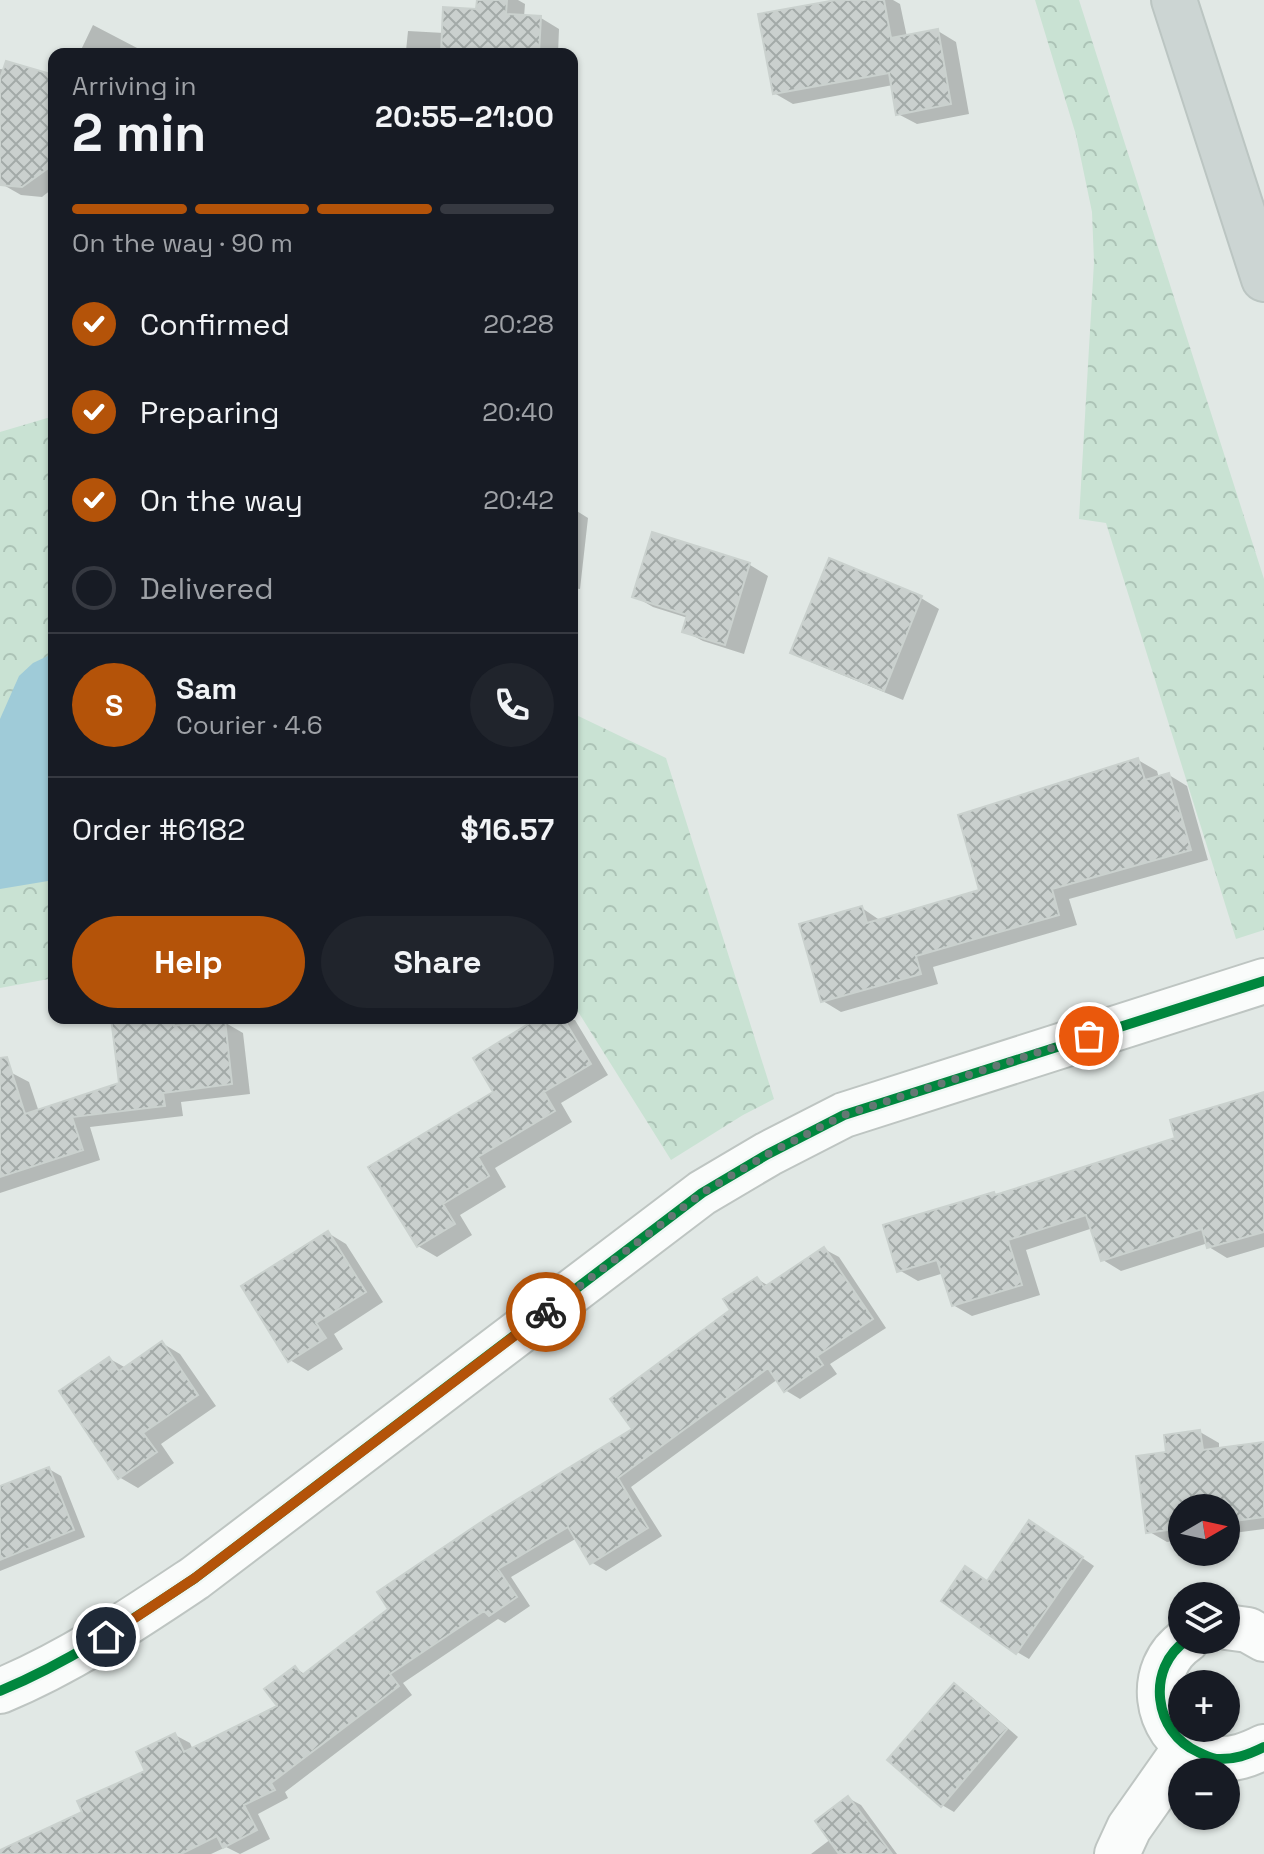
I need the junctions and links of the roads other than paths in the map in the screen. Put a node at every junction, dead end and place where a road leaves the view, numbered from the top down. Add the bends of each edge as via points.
1 (1174, 0) edge
2 (1264, 279) edge
3 (1264, 981) edge
4 (1240, 1629) edge
5 (1264, 1639) edge
6 (1173, 1654) edge
7 (0, 1691) edge
8 (1186, 1747) junction
9 (1264, 1747) edge
10 (1117, 1854) edge

1 - 2 main road
3 - 7 street via 844,1115 768,1154 702,1193 195,1578 106,1637
4 - 5 street
6 - 8 street via 1159,1689 1161,1710
8 - 9 street via 1213,1759 1243,1757
8 - 10 street via 1129,1828

